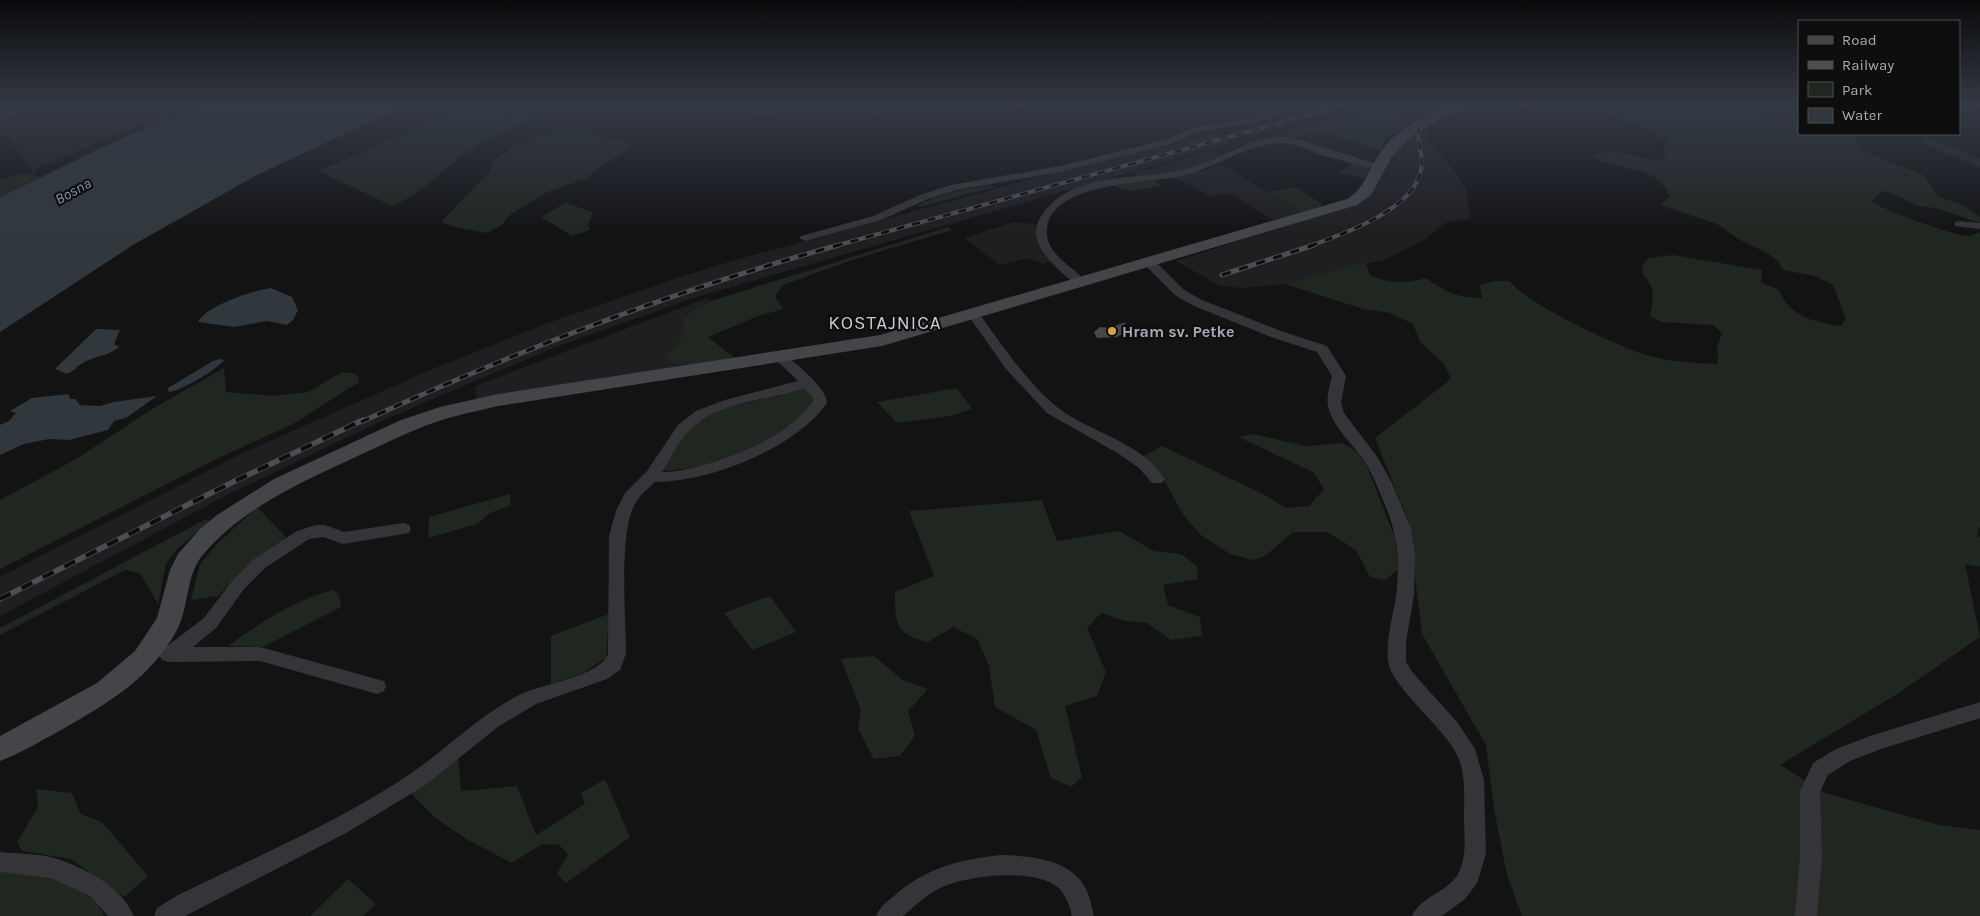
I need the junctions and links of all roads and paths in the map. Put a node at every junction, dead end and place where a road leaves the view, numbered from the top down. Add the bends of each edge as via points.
1 (1148, 147) edge
2 (1252, 147) edge
3 (1311, 147) edge
4 (1393, 147) edge
5 (1378, 166) junction
6 (1959, 224) dead end
7 (1980, 226) edge
8 (805, 238) dead end
9 (1149, 262) junction
10 (1080, 283) junction
11 (974, 315) junction
12 (780, 357) junction
13 (807, 382) junction
14 (651, 477) junction
15 (1157, 479) dead end
16 (404, 528) dead end
17 (148, 655) junction
18 (171, 655) junction
19 (378, 686) dead end
20 (1980, 710) edge
21 (0, 749) edge
22 (0, 862) edge
23 (123, 916) edge
24 (165, 916) edge
25 (887, 916) edge
26 (1083, 916) edge
27 (1423, 916) edge
28 (1806, 916) edge

1 - 8 street via 1017,178 955,187 877,218
2 - 10 street via 1185,173 1109,182 1086,188 1059,202 1040,226 1043,242 1052,256
3 - 5 street
4 - 5 main road
5 - 9 main road via 1369,188 1357,200
6 - 7 street
9 - 10 main road
9 - 27 street via 1180,293 1198,303 1322,349 1339,376 1334,404 1337,414 1370,458 1403,529 1407,554 1397,662 1406,678 1450,728 1468,755 1474,780 1475,854 1469,876 1456,892
10 - 11 main road
11 - 12 main road via 882,340
11 - 15 street via 1011,366 1052,410 1124,451
12 - 13 street
12 - 17 main road via 498,400 449,411 392,432 292,479 232,516 186,559 176,584 174,605 166,627
13 - 14 street via 701,414 675,438
13 - 14 street via 818,394 820,403 796,428 777,440 751,454 678,477
14 - 24 street via 632,497 620,520 617,536 617,654 613,665 600,674 529,699 492,720 402,789 339,826
16 - 18 street via 356,537 343,538 324,531 303,536 259,564 238,585 210,623
17 - 18 street
17 - 21 main road via 123,680 105,692
18 - 19 street via 260,654
20 - 28 street via 1877,742 1843,755 1820,769 1810,792 1811,856
22 - 23 street via 53,868 98,889
25 - 26 street via 910,895 938,879 978,866 1021,865 1042,868 1062,877 1074,890

